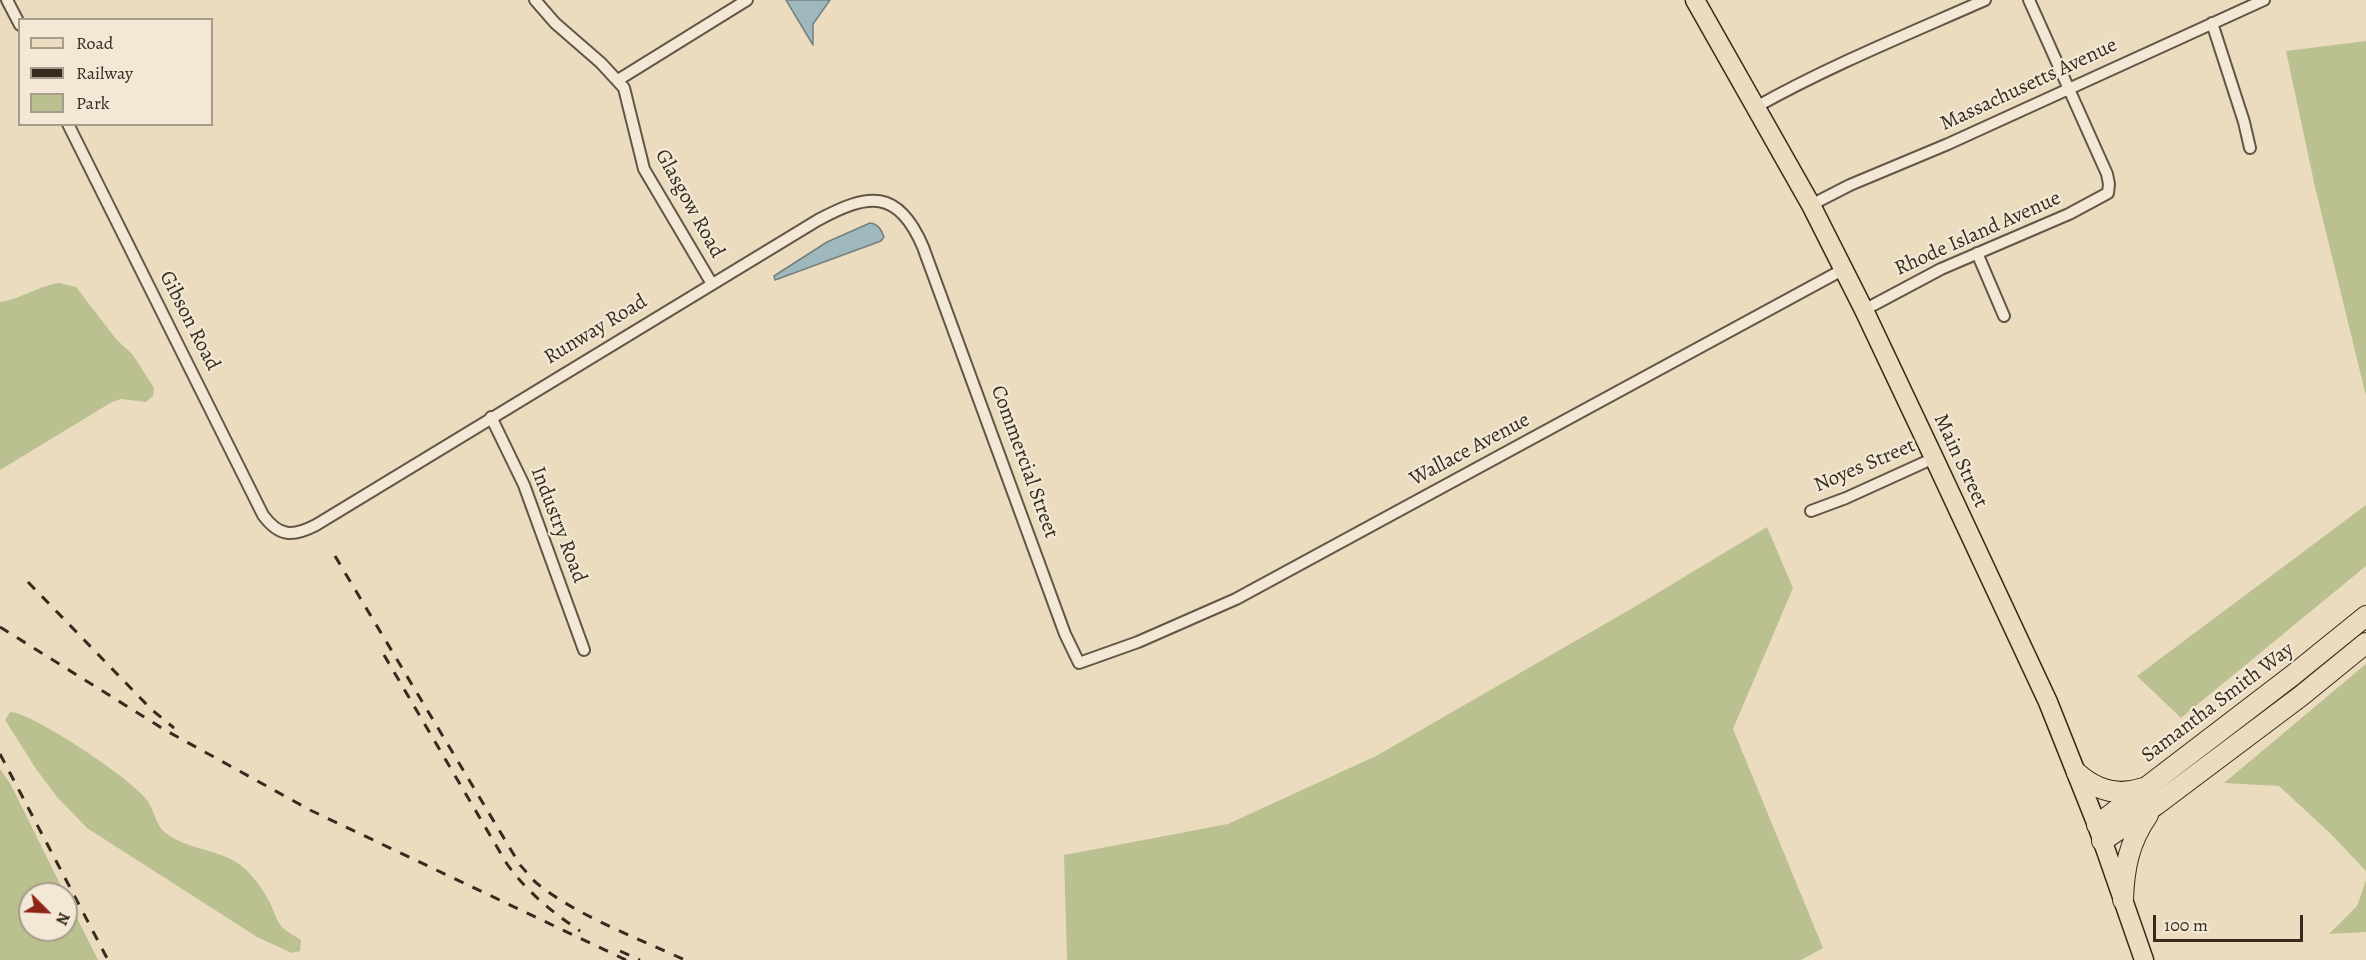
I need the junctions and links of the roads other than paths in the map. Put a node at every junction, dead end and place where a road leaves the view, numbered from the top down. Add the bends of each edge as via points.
1 (7, 0) edge
2 (535, 0) edge
3 (747, 0) edge
4 (1985, 0) edge
5 (2030, 0) edge
6 (2264, 0) edge
7 (1701, 2) edge
8 (18, 21) edge
9 (2212, 23) junction
10 (618, 80) junction
11 (2070, 87) junction
12 (1756, 107) junction
13 (69, 126) edge
14 (2250, 148) dead end
15 (1811, 205) junction
16 (923, 247) joint
17 (1977, 253) junction
18 (1844, 269) junction
19 (712, 284) junction
20 (1864, 310) junction
21 (2004, 316) dead end
22 (490, 417) junction
23 (1934, 458) junction
24 (1811, 511) dead end
25 (280, 531) joint
26 (2366, 616) edge
27 (2366, 643) edge
28 (584, 650) dead end
29 (1108, 653) joint
30 (2077, 773) junction
31 (2153, 782) junction
32 (2156, 805) junction
33 (2099, 833) junction
34 (2123, 900) junction
35 (2144, 960) edge

1 - 8 street
2 - 10 street, Glasgow Road
3 - 10 street
4 - 12 street
5 - 11 street
6 - 9 street, Massachusetts Avenue
7 - 12 main road, Main Street
9 - 11 street, Massachusetts Avenue
9 - 14 street
10 - 19 street, Glasgow Road via 627,95 644,169
11 - 15 street, Massachusetts Avenue
11 - 17 street, Rhode Island Avenue via 2107,174 2108,193
12 - 15 main road, Main Street
13 - 25 street, Gibson Road via 263,515
15 - 18 main road, Main Street
16 - 19 street, Runway Road via 911,222 900,210 881,202 860,202 841,207
16 - 29 street, Commercial Street via 1065,634 1079,663
17 - 20 street, Rhode Island Avenue
17 - 21 street
18 - 20 main road, Main Street
18 - 29 street, Wallace Avenue via 1236,599
19 - 22 street, Runway Road
20 - 23 main road, Main Street
22 - 25 street, Runway Road via 316,525 298,533
22 - 28 street, Industry Road via 524,485
23 - 24 street, Noyes Street
23 - 30 main road, Main Street
26 - 31 highway, Samantha Smith Way
27 - 32 highway, Samantha Smith Way
30 - 31 highway via 2107,791 2133,790
30 - 33 main road, Main Street
31 - 33 highway, Samantha Smith Way
32 - 33 highway, Samantha Smith Way
32 - 34 highway via 2130,848
33 - 34 main road, Main Street
34 - 35 main road, Main Street

